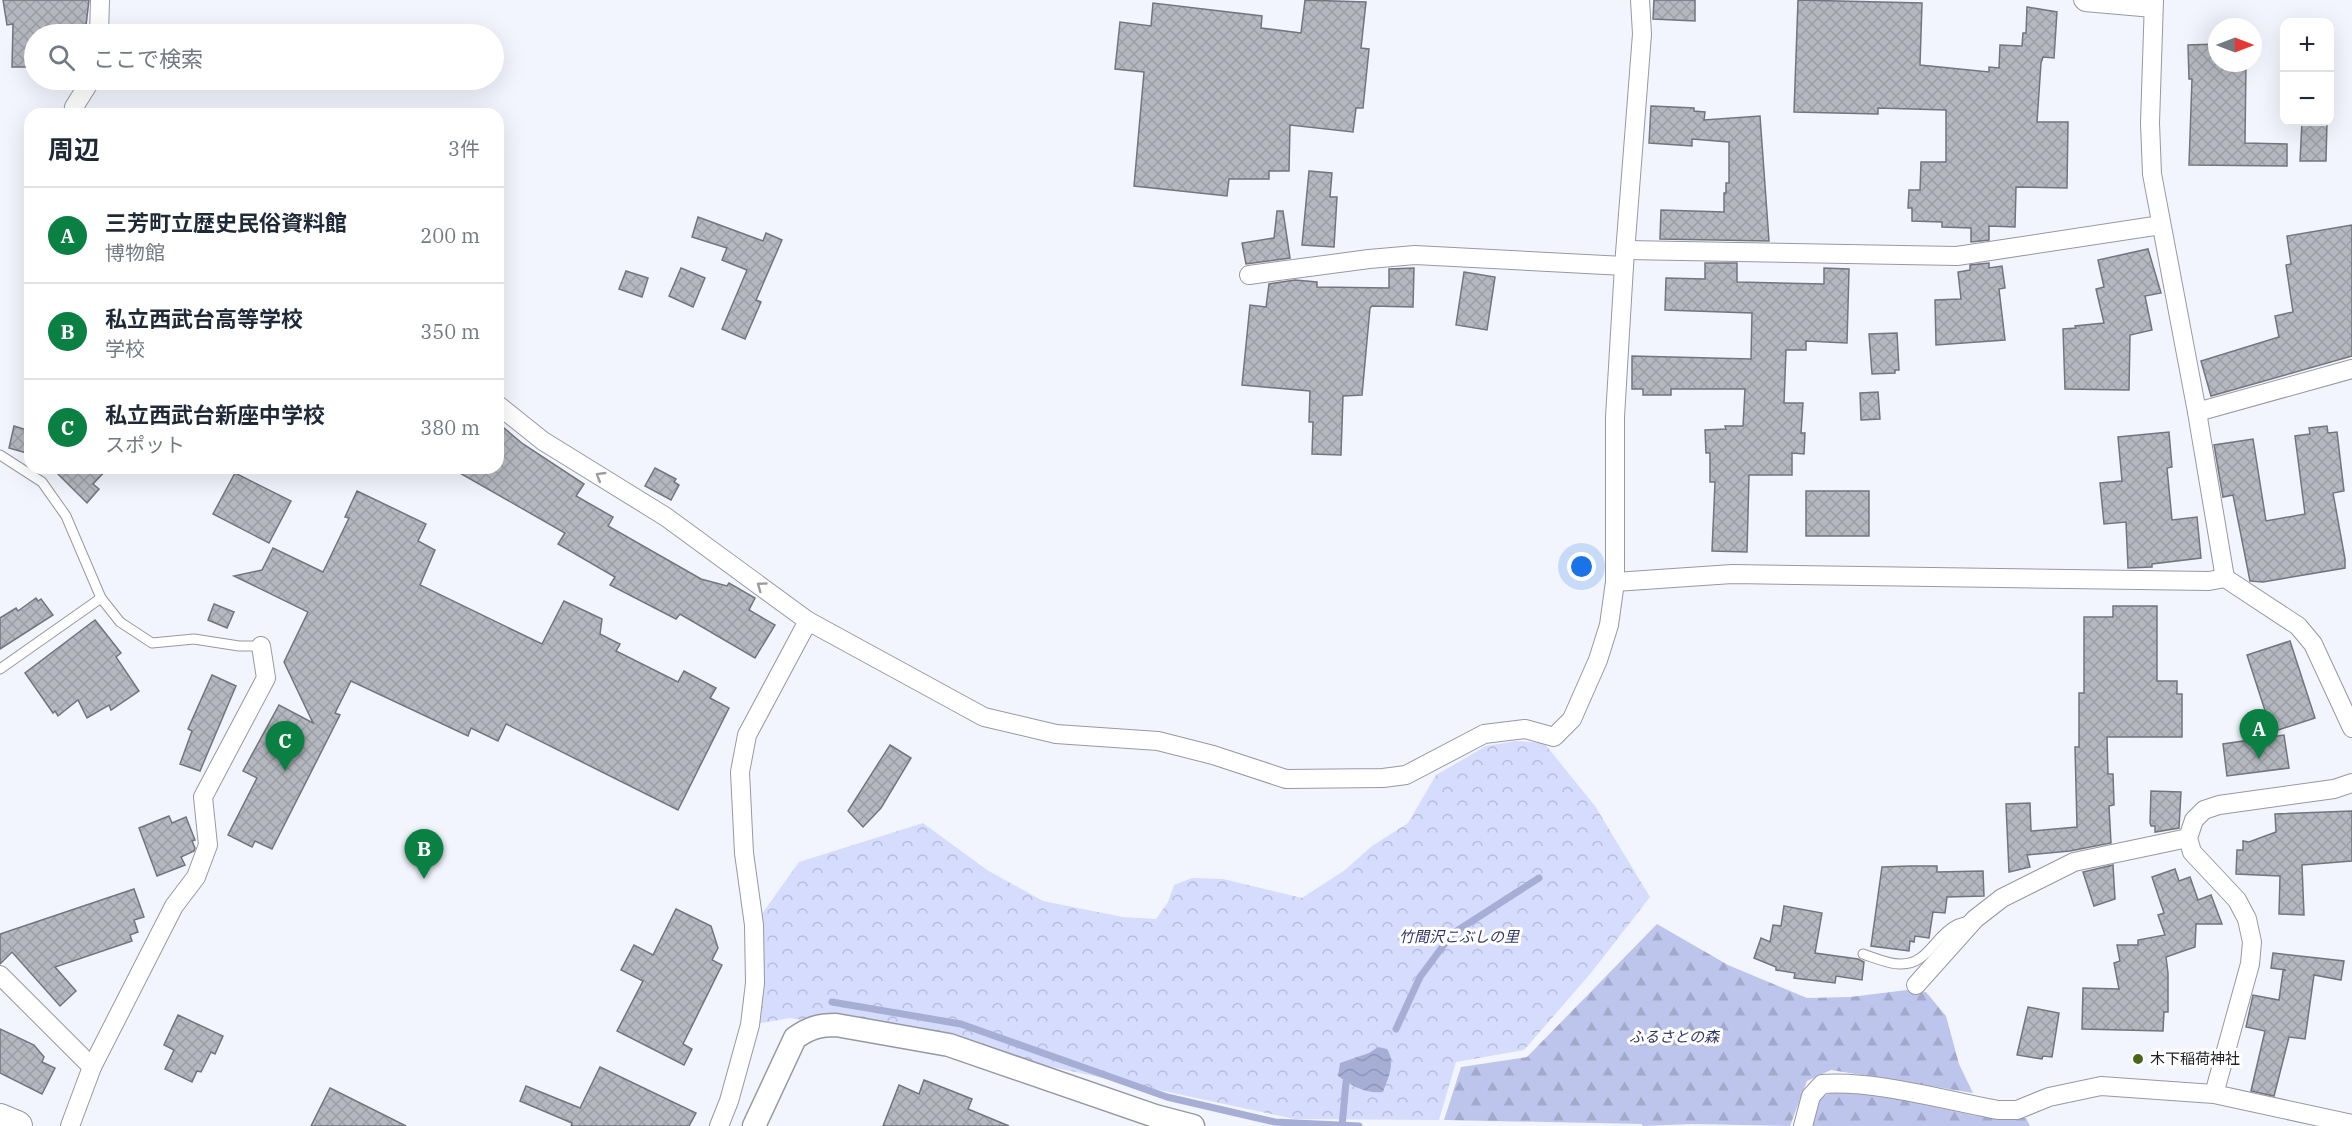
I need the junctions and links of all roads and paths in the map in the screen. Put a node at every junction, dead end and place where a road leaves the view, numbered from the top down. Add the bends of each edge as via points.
1 (100, 0) edge
2 (1640, 0) edge
3 (2084, 0) edge
4 (2154, 4) edge
5 (99, 24) edge
6 (85, 90) edge
7 (74, 108) edge
8 (2162, 225) junction
9 (1625, 258) junction
10 (1249, 275) dead end
11 (2352, 369) edge
12 (504, 410) edge
13 (2197, 412) junction
14 (0, 455) edge
15 (24, 470) edge
16 (30, 474) edge
17 (2225, 578) junction
18 (1615, 582) junction
19 (101, 598) junction
20 (808, 621) junction
21 (261, 646) joint
22 (0, 669) edge
23 (2352, 728) edge
24 (2352, 783) edge
25 (2188, 838) junction
26 (1975, 919) junction
27 (1863, 954) dead end
28 (0, 975) edge
29 (1916, 985) dead end
30 (92, 1067) junction
31 (2214, 1094) junction
32 (0, 1119) edge
33 (2304, 1120) edge
34 (2352, 1124) edge
35 (17, 1126) edge
36 (70, 1126) edge
37 (719, 1126) edge
38 (754, 1126) edge
39 (1193, 1126) edge
40 (1803, 1126) edge

1 - 5 street
2 - 9 street via 1642,34
3 - 4 street
4 - 8 street via 2152,174
6 - 7 street
8 - 9 street via 1957,256
8 - 13 street
9 - 10 street via 1415,255
9 - 18 street via 1615,417
11 - 13 street
20 -> 12 street via 666,517 543,441
13 - 17 street
14 - 15 lane
16 - 19 lane via 42,482 66,516
17 - 18 street via 1732,574
17 - 23 street via 2298,626 2313,644
18 - 20 street via 1609,625 1598,660 1572,719 1554,736 1525,729 1484,734 1406,775 1383,778 1286,779 1213,754 1158,741 1056,734 984,717
19 - 21 lane via 120,622 152,644 194,639
19 - 22 lane
20 - 37 street via 747,735 740,772 744,853 754,925 755,983 750,1025
21 - 30 street via 266,678 203,797 208,845 196,877 174,906
24 - 25 street via 2334,789 2218,805 2204,810 2194,820
25 - 26 street via 2074,861 2002,897
25 - 31 street via 2192,852 2237,900 2247,919 2252,942 2250,964
26 - 27 lane via 1955,925 1913,964
26 - 29 street
28 - 30 street
30 - 36 street
31 - 33 street
31 - 40 street via 2101,1086 2049,1097 2017,1110 1998,1110 1882,1088 1822,1084 1811,1096
32 - 35 highway
33 - 34 street
38 - 39 street via 795,1038 807,1029 836,1025 949,1045

